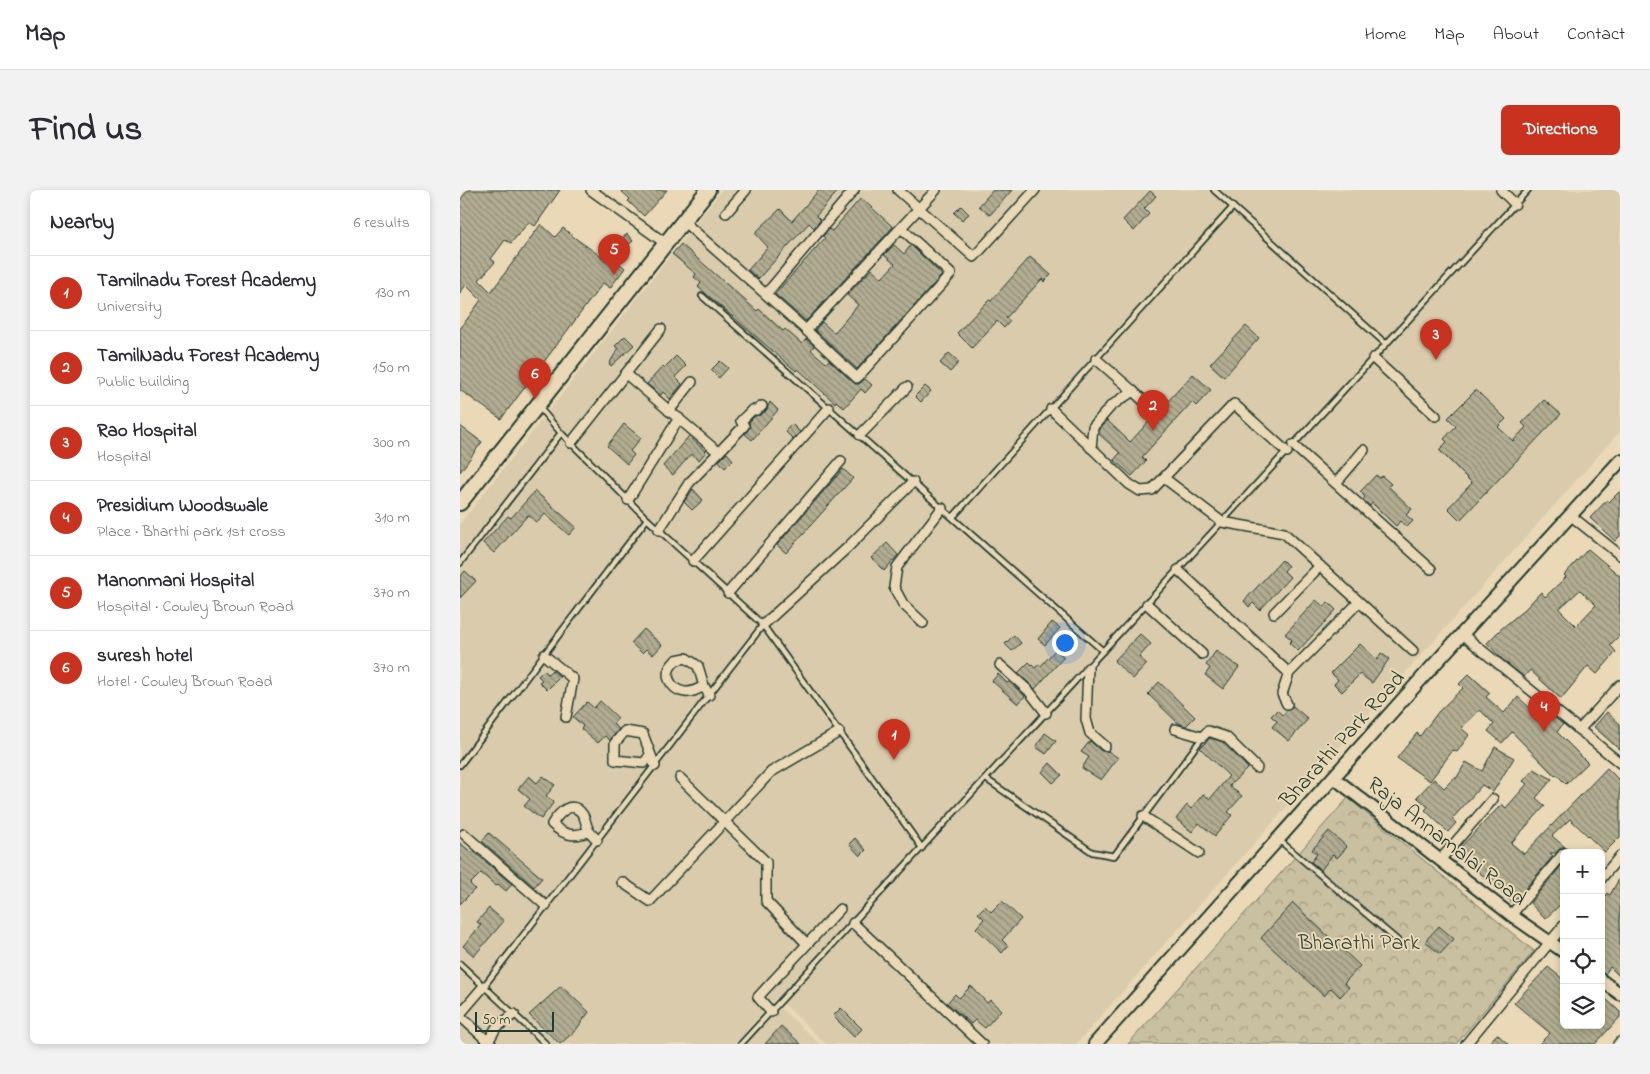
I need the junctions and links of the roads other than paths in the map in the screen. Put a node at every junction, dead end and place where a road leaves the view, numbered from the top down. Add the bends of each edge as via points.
1 (590, 190) edge
2 (708, 190) edge
3 (746, 190) edge
4 (854, 190) edge
5 (898, 190) edge
6 (936, 190) edge
7 (1035, 190) edge
8 (1214, 190) edge
9 (1501, 190) edge
10 (1528, 190) edge
11 (1515, 204) junction
12 (1233, 207) junction
13 (919, 208) junction
14 (726, 214) dead end
15 (683, 221) junction
16 (901, 228) junction
17 (665, 242) junction
18 (766, 294) junction
19 (702, 296) dead end
20 (661, 329) dead end
21 (806, 330) junction
22 (1386, 344) junction
23 (1373, 358) junction
24 (1096, 359) junction
25 (626, 374) junction
26 (692, 382) dead end
27 (907, 387) dead end
28 (1133, 391) junction
29 (537, 405) junction
30 (762, 406) dead end
31 (1149, 406) dead end
32 (829, 408) junction
33 (1051, 409) junction
34 (669, 411) junction
35 (1436, 416) dead end
36 (678, 418) junction
37 (561, 433) junction
38 (860, 436) junction
39 (570, 443) junction
40 (1091, 448) junction
41 (1290, 448) junction
42 (1364, 450) dead end
43 (718, 452) junction
44 (841, 461) dead end
45 (1620, 461) edge
46 (1164, 478) junction
47 (913, 482) junction
48 (1336, 483) junction
49 (628, 500) junction
50 (460, 503) edge
51 (942, 508) junction
52 (1570, 515) junction
53 (953, 517) junction
54 (647, 519) junction
55 (1222, 522) junction
56 (659, 530) junction
57 (1620, 555) edge
58 (693, 561) junction
59 (460, 562) edge
60 (1320, 566) junction
61 (1431, 569) dead end
62 (1178, 570) junction
63 (728, 593) junction
64 (1359, 602) junction
65 (1147, 604) junction
66 (1274, 613) dead end
67 (923, 623) dead end
68 (763, 626) junction
69 (1462, 634) junction
70 (1103, 651) junction
71 (1413, 651) dead end
72 (1202, 654) dead end
73 (544, 655) junction
74 (1000, 665) dead end
75 (1088, 668) junction
76 (1290, 673) junction
77 (1620, 685) edge
78 (704, 686) dead end
79 (709, 695) junction
80 (1287, 704) dead end
81 (1046, 713) junction
82 (566, 717) dead end
83 (1175, 729) dead end
84 (1579, 730) junction
85 (840, 732) junction
86 (1202, 737) junction
87 (1105, 746) dead end
88 (650, 755) junction
89 (1620, 763) edge
90 (460, 765) edge
91 (655, 766) junction
92 (1257, 768) dead end
93 (1333, 777) junction
94 (680, 778) dead end
95 (986, 779) junction
96 (1493, 798) dead end
97 (1143, 816) junction
98 (725, 821) junction
99 (589, 831) dead end
100 (464, 834) dead end
101 (1278, 839) junction
102 (598, 840) junction
103 (922, 848) junction
104 (1199, 853) dead end
105 (1620, 856) edge
106 (1560, 858) edge
107 (1440, 860) junction
108 (1605, 874) edge
109 (622, 882) dead end
110 (546, 906) junction
111 (840, 909) dead end
112 (1511, 915) junction
113 (853, 923) junction
114 (1560, 929) edge
115 (1397, 940) dead end
116 (1550, 942) junction
117 (807, 944) junction
118 (1560, 949) edge
119 (460, 964) edge
120 (1605, 983) edge
121 (484, 986) junction
122 (1620, 994) edge
123 (771, 1012) junction
124 (514, 1014) junction
125 (460, 1015) edge
126 (490, 1043) edge
127 (546, 1044) edge
128 (742, 1044) edge
129 (982, 1044) edge
130 (1095, 1044) edge
131 (1466, 1044) edge

1 - 17 street
2 - 15 main road
3 - 14 street
4 - 18 street
5 - 13 street
6 - 13 street
7 - 13 street via 974,257
8 - 12 lane
9 - 11 street
10 - 11 lane
11 - 22 lane
12 - 22 lane
12 - 24 lane
13 - 16 street
15 - 17 main road
15 - 18 street
16 - 21 street
16 - 21 street via 951,274 857,378
17 - 29 main road
18 - 21 street
19 - 32 lane
20 - 25 street
22 - 23 lane
23 - 35 street
23 - 41 lane
24 - 28 street
24 - 33 lane
25 - 34 street
25 - 39 street
26 - 34 street
27 - 38 street
28 - 31 street
28 - 40 street via 1111,406 1093,427
29 - 37 lane
29 - 50 main road
30 - 43 street via 752,410 741,421 744,426
32 - 38 lane
32 - 58 street
33 - 40 street
33 - 53 lane
34 - 36 street
36 - 43 street
36 - 49 street
37 - 39 lane
37 - 59 lane
38 - 47 lane
39 - 49 lane
40 - 46 street via 1128,484 1140,491 1152,490
41 - 46 street via 1234,404
41 - 48 street
41 - 55 lane
42 - 48 street
43 - 56 street via 688,483
44 - 63 street
45 - 52 main road, Bharathi Park Road
46 - 55 street
47 - 51 lane
47 - 68 street
48 - 61 street
49 - 54 lane
51 - 53 lane
51 - 67 street via 897,567 894,587 903,604
52 - 57 street
52 - 69 main road, Bharathi Park Road
53 - 70 lane
54 - 56 lane
54 - 73 lane
55 - 60 street via 1284,533
55 - 62 lane
56 - 58 lane
58 - 63 lane
60 - 64 street
60 - 66 street
62 - 65 lane
62 - 76 street
63 - 68 lane
64 - 71 street
64 - 76 street
65 - 70 lane
65 - 72 street
68 - 79 lane
68 - 85 lane
69 - 84 street
69 - 93 main road, Bharathi Park Road
70 - 75 lane
73 - 82 street via 573,679
73 - 90 lane
74 - 81 street via 1029,691
75 - 81 lane
75 - 87 street via 1086,719 1090,733
76 - 80 street via 1282,694
77 - 84 street
78 - 79 street
79 - 91 lane
81 - 95 lane
83 - 86 street
84 - 89 street
85 - 98 street via 770,772
85 - 103 lane
86 - 92 street via 1208,731 1226,737
86 - 97 lane
88 - 88 street via 644,734 625,732 615,743 615,760 644,762
88 - 91 street
91 - 102 lane
93 - 101 main road, Bharathi Park Road
93 - 107 street, Raja Annamalai Road
94 - 98 street
95 - 97 lane via 1092,852 1114,856
95 - 103 lane
96 - 107 street
97 - 104 street
98 - 109 street via 650,901
98 - 117 street via 766,862 766,901
99 - 102 street
100 - 110 street
101 - 115 lane
101 - 130 main road, Bharathi Park Road
102 - 110 lane
103 - 113 lane
105 - 108 street
106 - 112 street
107 - 112 street, Raja Annamalai Road
110 - 121 lane
111 - 117 street
112 - 116 street, Raja Annamalai Road
113 - 123 lane
113 - 129 street
114 - 116 street
116 - 118 street, Raja Annamalai Road
116 - 131 street
117 - 123 street via 758,997
119 - 121 lane
120 - 122 street
121 - 124 lane
121 - 125 street
123 - 128 lane
124 - 126 street via 496,1028
124 - 127 lane
125 - 126 street

